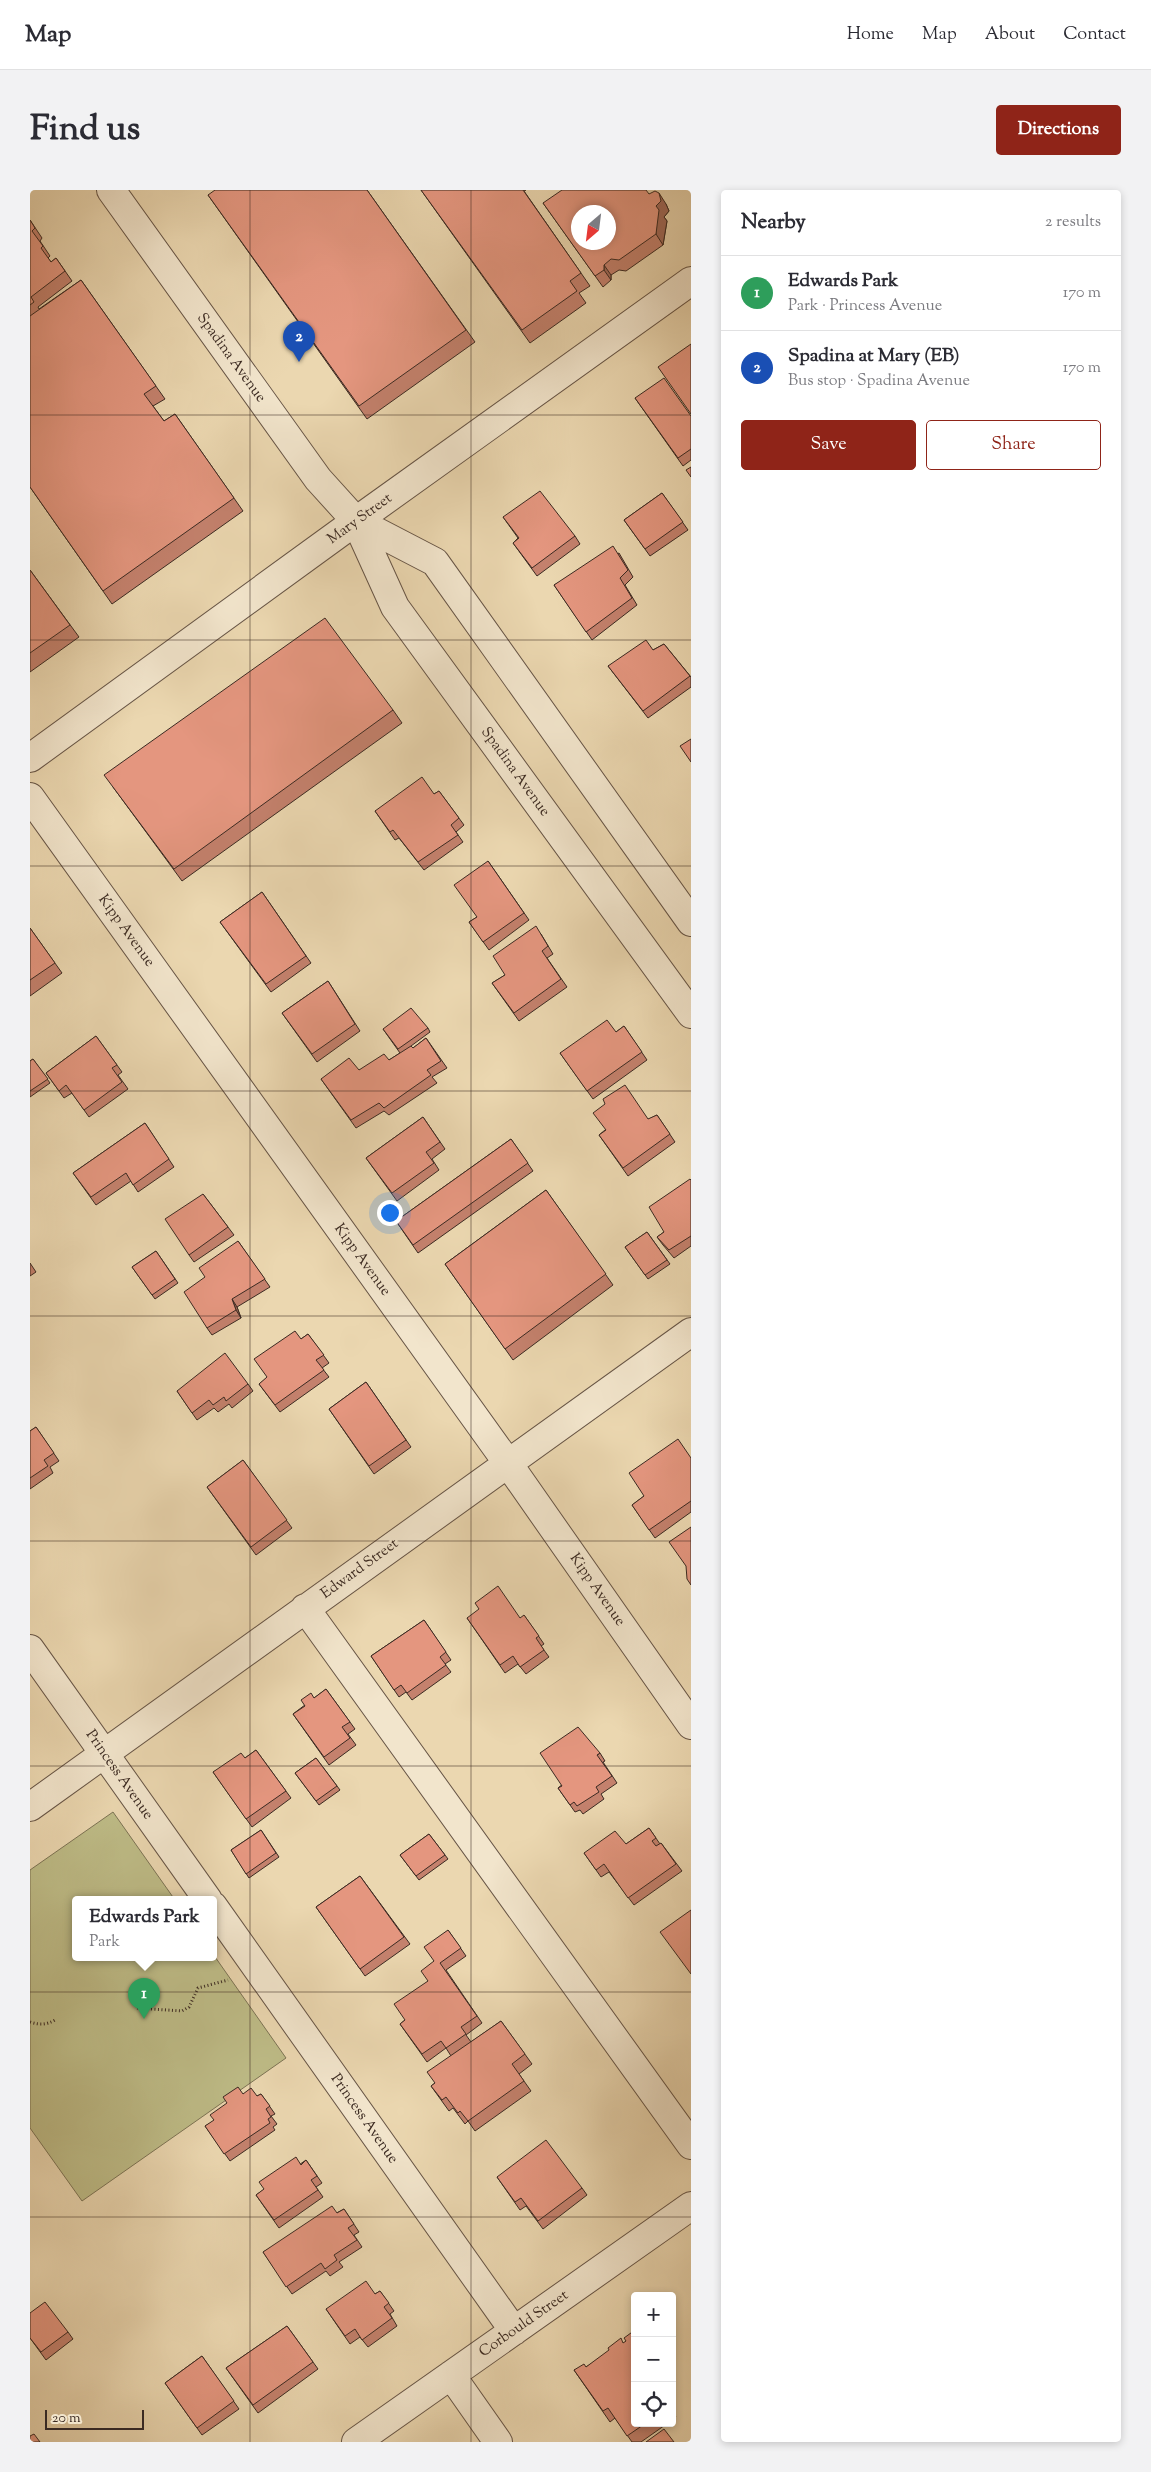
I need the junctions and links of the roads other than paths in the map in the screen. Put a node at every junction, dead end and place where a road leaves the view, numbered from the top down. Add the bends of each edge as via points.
1 (112, 190) edge
2 (691, 281) edge
3 (356, 521) junction
4 (30, 758) edge
5 (30, 797) edge
6 (691, 922) edge
7 (691, 1014) edge
8 (691, 1332) edge
9 (507, 1462) junction
10 (305, 1608) junction
11 (30, 1649) edge
12 (691, 1725) edge
13 (104, 1753) junction
14 (30, 1807) edge
15 (205, 1896) edge
16 (217, 1912) edge
17 (691, 2145) edge
18 (691, 2206) edge
19 (514, 2331) junction
20 (451, 2375) junction
21 (356, 2442) edge
22 (498, 2442) edge

1 - 3 street, Spadina Avenue via 318,479
2 - 3 street, Mary Street
3 - 4 street, Mary Street
3 - 6 street, Spadina Avenue via 434,562
3 - 7 street, Spadina Avenue via 395,607
5 - 9 street, Kipp Avenue
8 - 9 street, Edward Street
9 - 10 street, Edward Street
9 - 12 street, Kipp Avenue
10 - 13 street, Edward Street
10 - 17 street
11 - 13 street, Princess Avenue
13 - 14 street, Edward Street
13 - 15 street, Princess Avenue
16 - 19 street, Princess Avenue
18 - 19 street, Corbould Street
19 - 20 street, Corbould Street
20 - 21 street, Corbould Street
20 - 22 street

